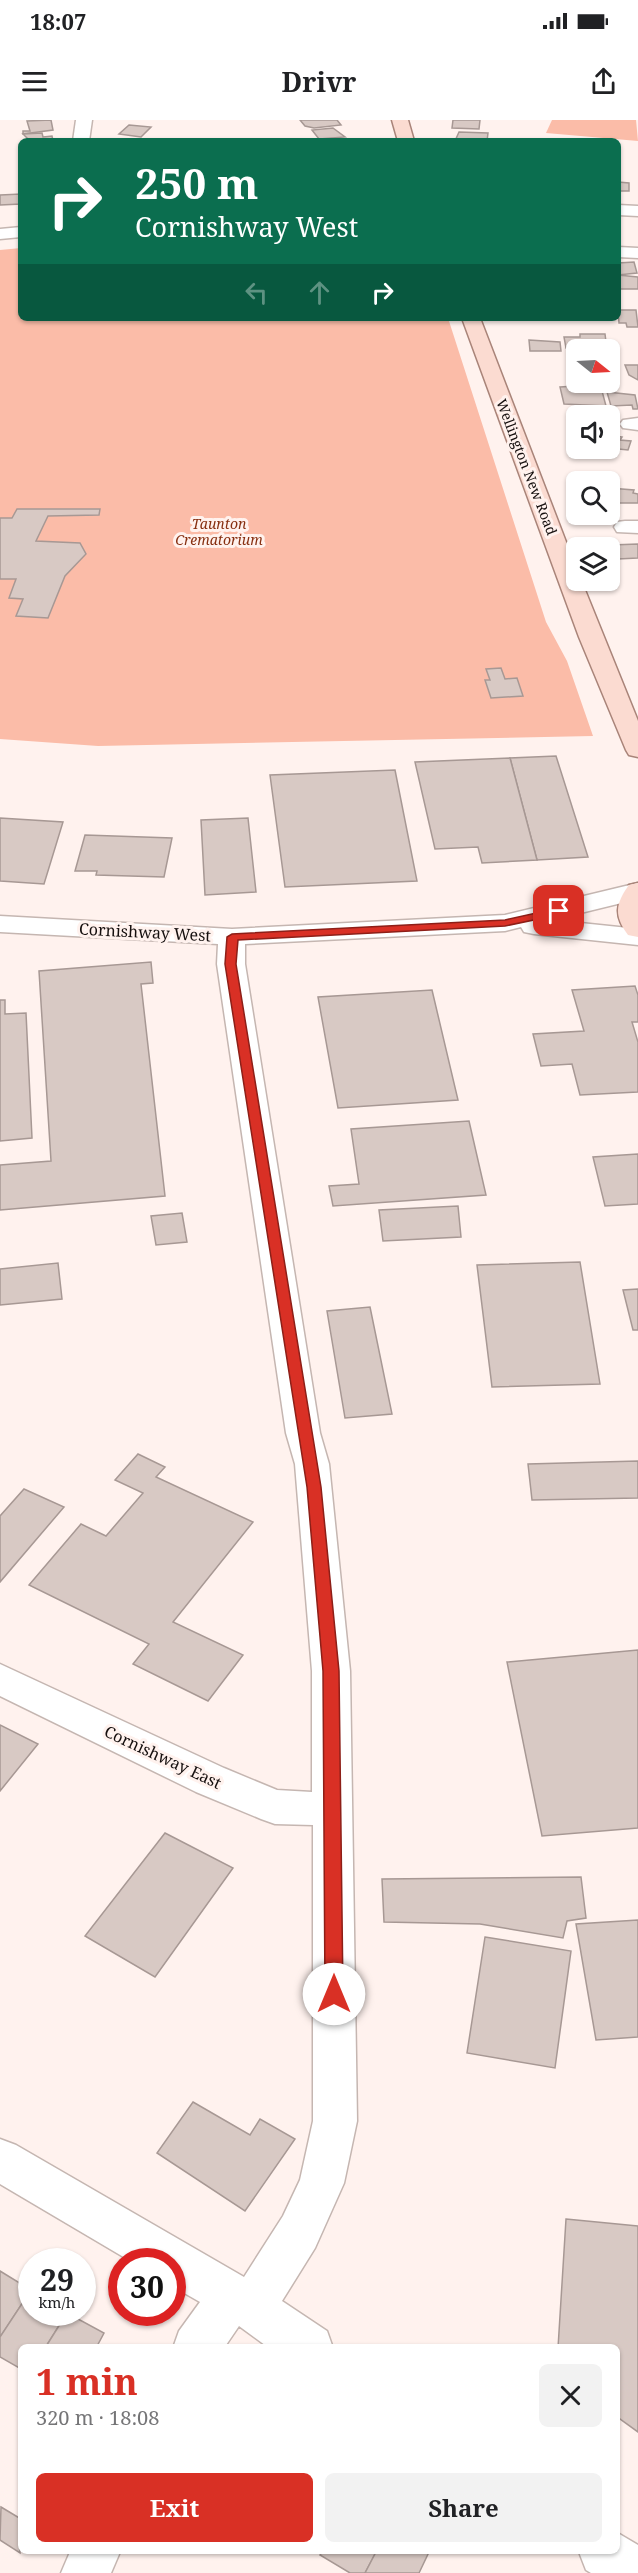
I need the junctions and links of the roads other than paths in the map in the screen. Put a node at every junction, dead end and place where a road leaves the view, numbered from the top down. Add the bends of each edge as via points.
1 (84, 120) edge
2 (400, 120) edge
3 (80, 138) edge
4 (405, 138) edge
5 (621, 210) edge
6 (638, 211) edge
7 (18, 232) edge
8 (0, 234) edge
9 (621, 252) edge
10 (638, 253) edge
11 (472, 321) edge
12 (638, 750) edge
13 (638, 891) edge
14 (505, 923) junction
15 (0, 924) edge
16 (638, 929) edge
17 (232, 937) junction
18 (638, 937) edge
19 (0, 1679) edge
20 (333, 1809) junction
21 (0, 2160) edge
22 (242, 2302) junction
23 (200, 2344) edge
24 (304, 2344) edge
25 (94, 2554) edge
26 (607, 2554) edge
27 (86, 2573) edge
28 (635, 2573) edge

1 - 3 street
2 - 4 main road
5 - 6 street
7 - 8 street
9 - 10 street
11 - 12 main road, Wellington New Road via 591,637
13 - 14 street, Cornishway West
13 - 16 main road via 630,902 629,915
14 - 17 street, Cornishway West
14 - 18 street, Cornishway West
15 - 17 street, Cornishway West
17 - 20 street via 231,964 303,1433 312,1464 331,1671
19 - 20 street, Cornishway East via 275,1807
20 - 22 street via 335,2121 322,2183 299,2232
21 - 22 street
22 - 23 street
22 - 24 street
25 - 27 street
26 - 28 street

